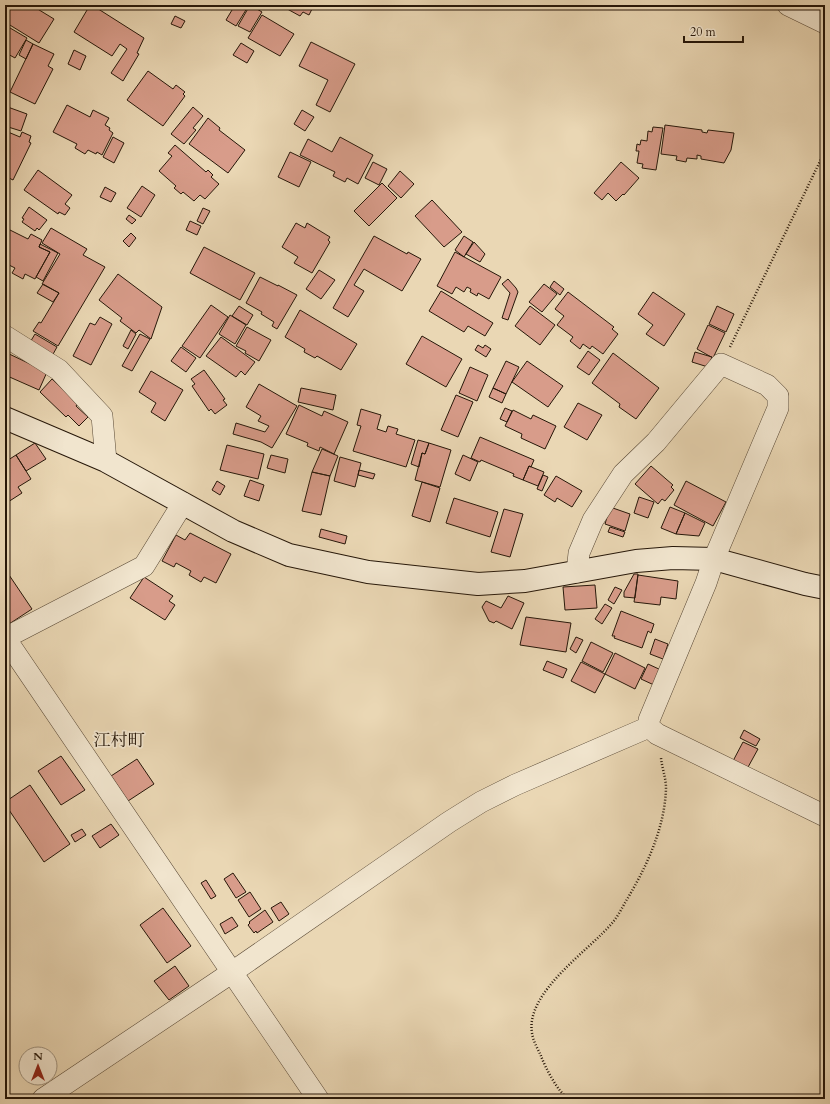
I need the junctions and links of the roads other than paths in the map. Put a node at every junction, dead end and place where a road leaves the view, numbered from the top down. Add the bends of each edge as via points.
1 (788, 5) edge
2 (825, 23) edge
3 (5, 336) edge
4 (5, 418) edge
5 (106, 461) junction
6 (183, 503) junction
7 (714, 558) junction
8 (577, 572) junction
9 (825, 588) edge
10 (5, 638) edge
11 (653, 730) junction
12 (825, 816) edge
13 (231, 972) junction
14 (43, 1099) edge
15 (318, 1099) edge

1 - 2 street
3 - 5 street via 59,370 102,416
4 - 5 street
5 - 6 street
6 - 8 street via 234,531 289,555 368,572 478,584 525,581
6 - 10 street via 144,566
7 - 8 street via 636,561
7 - 8 street via 778,408 778,396 768,385 722,364 656,442 623,474 593,520 579,553
7 - 9 street
7 - 11 street via 649,720
10 - 13 street
11 - 12 street
11 - 13 street via 515,785 481,802
13 - 14 street
13 - 15 street

